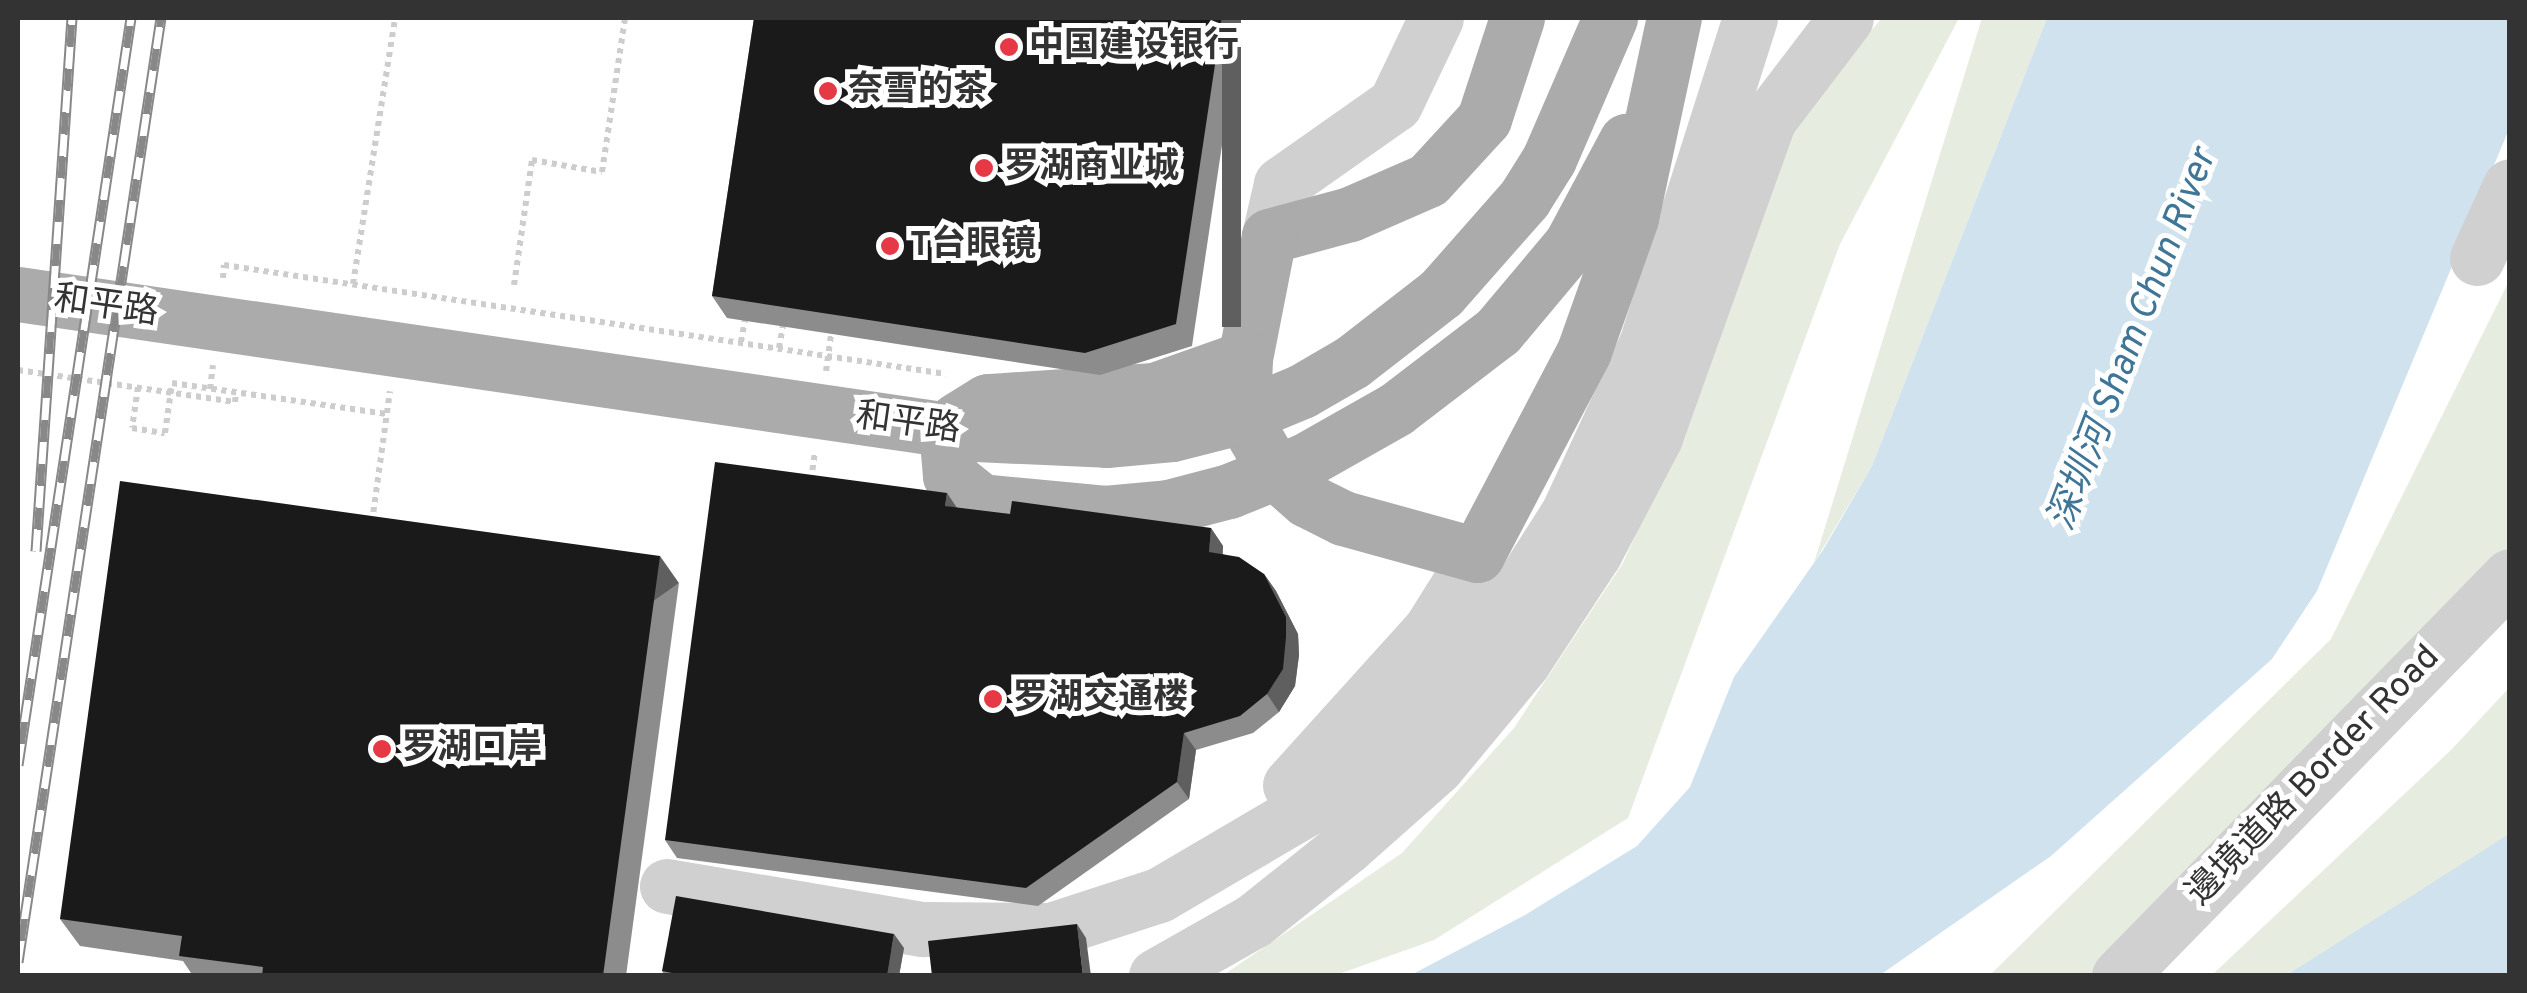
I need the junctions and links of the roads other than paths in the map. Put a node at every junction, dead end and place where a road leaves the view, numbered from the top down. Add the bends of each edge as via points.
1 (1436, 18) edge
2 (1517, 18) edge
3 (1610, 18) edge
4 (1672, 18) edge
5 (1750, 18) edge
6 (1846, 18) edge
7 (2510, 186) edge
8 (1269, 236) junction
9 (2476, 258) dead end
10 (18, 294) edge
11 (1244, 358) junction
12 (1276, 473) junction
13 (1477, 556) junction
14 (2510, 576) edge
15 (1220, 860) junction
16 (667, 886) dead end
17 (1156, 976) edge
18 (2119, 976) edge

1 - 8 lane via 1395,104 1281,184
2 - 8 main road via 1484,119 1428,180 1350,214
3 - 10 main road, 和平路 via 1572,116 1524,200 1441,293 1352,362 1240,417 1172,434 1106,440 976,434
4 - 12 main road via 1620,156 1541,286 1440,379 1349,439
4 - 13 main road via 1630,218 1584,350
5 - 15 lane via 1646,344 1568,513 1514,596 1384,744 1306,808
6 - 17 lane via 1770,119 1655,436 1595,552 1524,662 1438,766 1347,846 1252,920
7 - 9 lane
8 - 11 main road
11 - 12 main road via 1244,394 1256,437
11 - 12 main road via 1154,390 988,401 967,410 947,441 950,476 962,492 1010,508 1104,514 1168,507
12 - 13 main road via 1307,500 1343,518
13 - 15 lane via 1430,630
14 - 18 lane, 邊境道路 Border Road
15 - 16 lane via 1108,916 996,934

